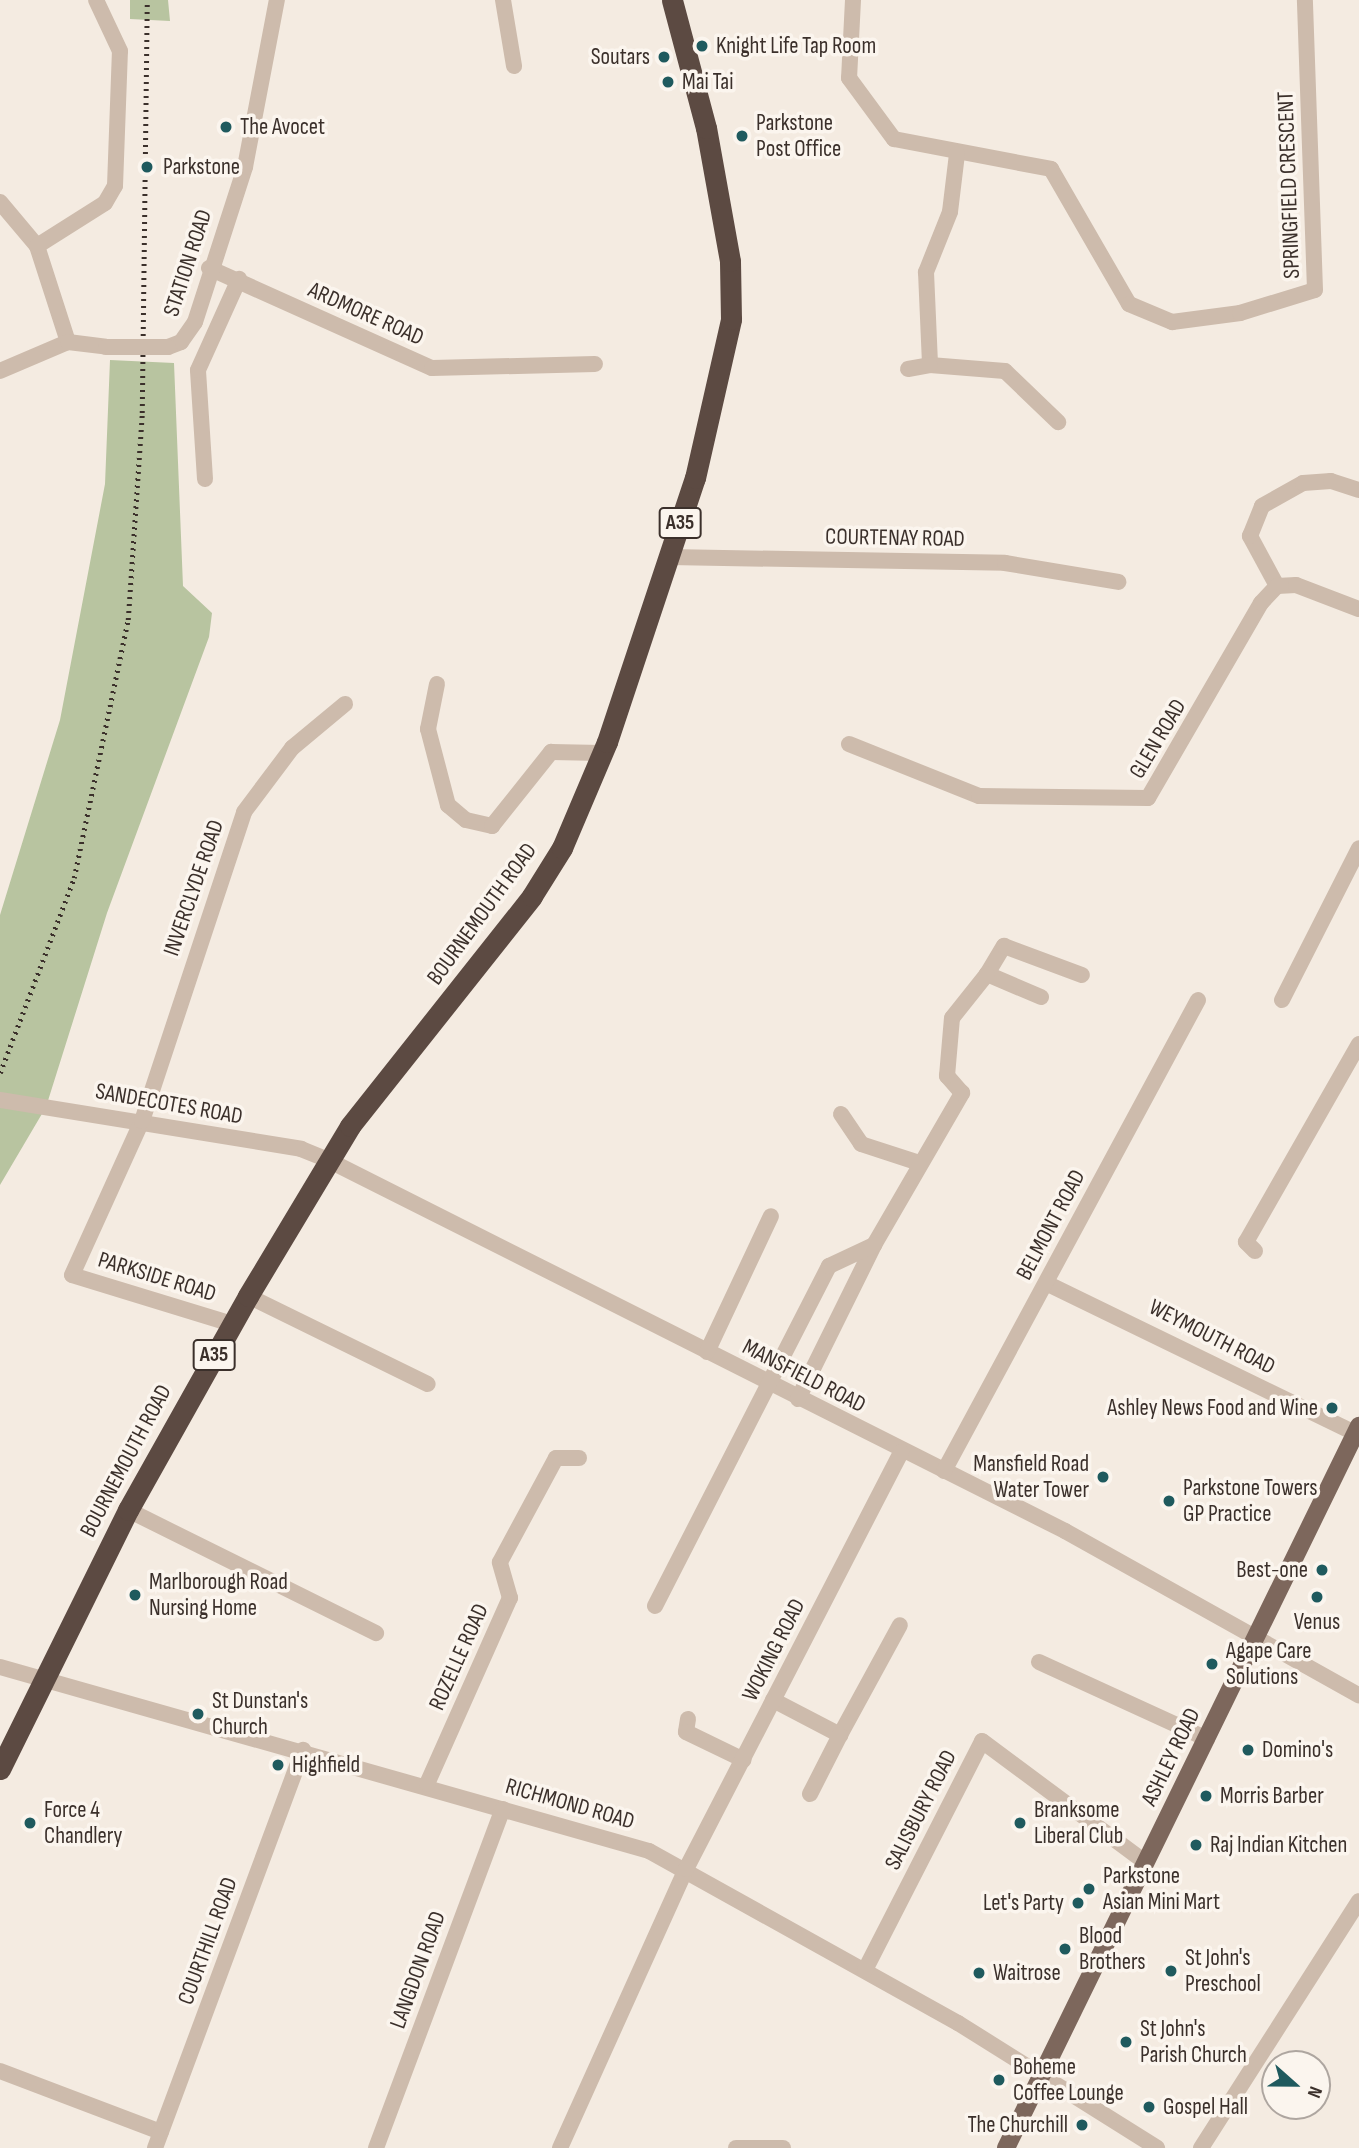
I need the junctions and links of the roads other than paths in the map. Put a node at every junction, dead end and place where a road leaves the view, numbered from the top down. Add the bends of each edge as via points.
1 (96, 0) edge
2 (277, 0) edge
3 (503, 0) edge
4 (672, 0) edge
5 (853, 0) edge
6 (1306, 0) edge
7 (514, 66) dead end
8 (957, 154) junction
9 (0, 202) edge
10 (37, 246) junction
11 (209, 268) junction
12 (239, 279) junction
13 (68, 342) junction
14 (595, 364) dead end
15 (930, 365) junction
16 (908, 369) dead end
17 (0, 372) edge
18 (1058, 422) dead end
19 (205, 479) dead end
20 (1359, 490) edge
21 (669, 557) junction
22 (1118, 582) dead end
23 (1277, 586) junction
24 (1359, 609) edge
25 (438, 684) dead end
26 (345, 704) dead end
27 (849, 744) dead end
28 (602, 753) junction
29 (1359, 848) edge
30 (987, 974) junction
31 (1082, 975) dead end
32 (1041, 997) dead end
33 (1198, 1000) dead end
34 (1282, 1000) dead end
35 (1359, 1044) edge
36 (0, 1100) edge
37 (841, 1114) dead end
38 (142, 1121) junction
39 (328, 1160) junction
40 (919, 1163) junction
41 (771, 1216) dead end
42 (1245, 1244) dead end
43 (874, 1245) junction
44 (1048, 1284) junction
45 (248, 1296) junction
46 (232, 1324) junction
47 (707, 1352) junction
48 (768, 1383) junction
49 (428, 1384) dead end
50 (798, 1399) junction
51 (1357, 1429) edge
52 (901, 1452) junction
53 (579, 1458) dead end
54 (944, 1471) junction
55 (128, 1510) junction
56 (654, 1606) dead end
57 (900, 1625) dead end
58 (376, 1633) dead end
59 (1258, 1634) junction
60 (1039, 1662) dead end
61 (0, 1667) edge
62 (43, 1679) junction
63 (1357, 1688) edge
64 (773, 1700) junction
65 (688, 1718) dead end
66 (841, 1735) junction
67 (1207, 1740) junction
68 (303, 1750) junction
69 (744, 1760) junction
70 (0, 1769) edge
71 (427, 1784) junction
72 (810, 1794) dead end
73 (503, 1809) junction
74 (1146, 1863) junction
75 (686, 1868) junction
76 (1359, 1901) edge
77 (865, 1970) junction
78 (0, 2071) edge
79 (1042, 2073) junction
80 (161, 2132) junction
81 (155, 2148) edge
82 (376, 2148) edge
83 (561, 2148) edge
84 (736, 2148) edge
85 (783, 2148) edge
86 (1006, 2148) edge
87 (1157, 2148) edge
88 (1201, 2148) edge

1 - 10 street via 120,51 115,186 105,204
2 - 11 street, STATION ROAD via 244,167
3 - 7 street
4 - 21 highway, BOURNEMOUTH ROAD / A35 via 706,128 732,291 726,359
5 - 8 street, SPRINGFIELD CRESCENT via 849,78 894,139
6 - 8 street, SPRINGFIELD CRESCENT via 1316,261 1311,294 1183,322 1149,317 1119,291 1051,169
8 - 15 street via 950,212 926,272
9 - 10 street
10 - 13 street
11 - 12 street, ARDMORE ROAD
11 - 13 street, STATION ROAD, bridge via 195,322 181,342 168,347 106,347
12 - 14 street, ARDMORE ROAD via 386,353 432,368
12 - 19 street via 198,370
13 - 17 street
15 - 16 street
15 - 18 street via 1005,370
20 - 23 street via 1331,481 1303,483 1262,506 1250,536
21 - 22 street, COURTENAY ROAD via 1005,563
21 - 28 highway, BOURNEMOUTH ROAD / A35
23 - 24 street via 1296,585
23 - 27 street, GLEN ROAD via 1261,603 1148,798 979,796
25 - 28 street via 428,729 448,805 466,820 492,826 551,752
26 - 38 street, INVERCLYDE ROAD via 292,748 244,812
28 - 39 highway, BOURNEMOUTH ROAD / A35 via 562,848 532,895
29 - 34 street
30 - 31 street via 1004,946
30 - 32 street
30 - 40 street via 952,1018 947,1076 961,1093
33 - 44 street, BELMONT ROAD
35 - 42 street
36 - 38 street, SANDECOTES ROAD
37 - 40 street via 861,1144
38 - 39 street, SANDECOTES ROAD via 301,1149
38 - 46 street, PARKSIDE ROAD via 72,1275
39 - 45 highway, BOURNEMOUTH ROAD / A35
39 - 47 street, MANSFIELD ROAD
40 - 43 street
41 - 47 street
43 - 48 street via 829,1266
43 - 50 street
44 - 51 street, WEYMOUTH ROAD
44 - 54 street, BELMONT ROAD
45 - 46 highway, BOURNEMOUTH ROAD / A35
45 - 49 street
46 - 55 highway, BOURNEMOUTH ROAD / A35
47 - 48 street, MANSFIELD ROAD
48 - 50 street, MANSFIELD ROAD
48 - 56 street
50 - 52 street, MANSFIELD ROAD
51 - 59 main road, ASHLEY ROAD
52 - 54 street, MANSFIELD ROAD
52 - 64 street, WOKING ROAD
53 - 71 street, ROZELLE ROAD via 556,1458 500,1562 510,1598
54 - 59 street, MANSFIELD ROAD
55 - 58 street
55 - 62 highway, BOURNEMOUTH ROAD / A35
57 - 66 street
59 - 63 street, MANSFIELD ROAD
59 - 67 main road, ASHLEY ROAD
60 - 67 street
61 - 62 street, RICHMOND ROAD
62 - 68 street, RICHMOND ROAD
62 - 70 highway, BOURNEMOUTH ROAD / A35
64 - 66 street
64 - 69 street, WOKING ROAD
65 - 69 street via 685,1732
66 - 72 street
67 - 74 main road, ASHLEY ROAD
68 - 71 street, RICHMOND ROAD
68 - 80 street, COURTHILL ROAD
69 - 75 street, WOKING ROAD
71 - 73 street, RICHMOND ROAD
73 - 75 street, RICHMOND ROAD
73 - 82 street, LANGDON ROAD
74 - 77 street, SALISBURY ROAD via 982,1741
74 - 79 main road, ASHLEY ROAD
75 - 77 street, RICHMOND ROAD
75 - 83 street, WOKING ROAD
76 - 88 street
77 - 79 street, RICHMOND ROAD
78 - 80 street
79 - 86 main road, ASHLEY ROAD
79 - 87 street, RICHMOND ROAD
80 - 81 street, COURTHILL ROAD
84 - 85 street

